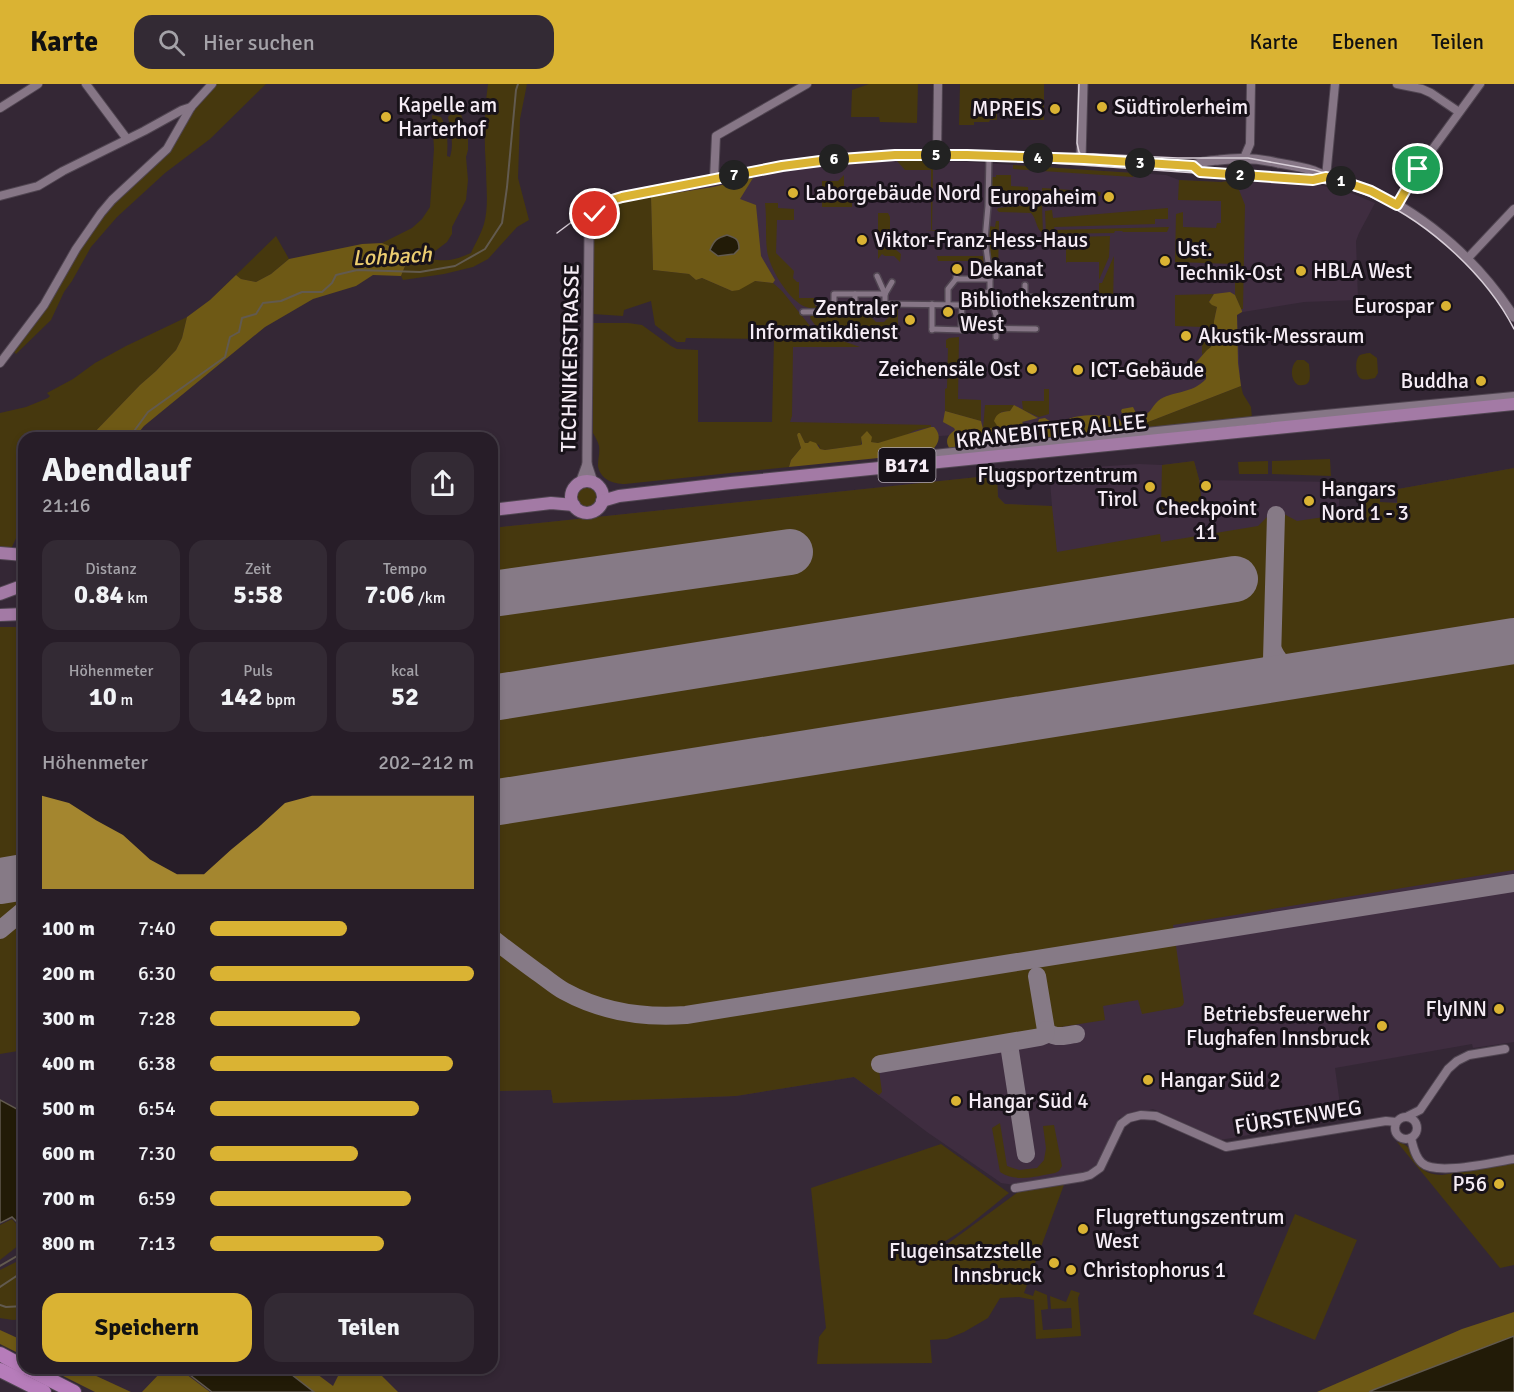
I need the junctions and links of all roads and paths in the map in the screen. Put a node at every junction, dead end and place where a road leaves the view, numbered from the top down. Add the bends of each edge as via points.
1 (38, 84) edge
2 (86, 84) edge
3 (212, 84) edge
4 (807, 84) edge
5 (938, 84) edge
6 (1083, 84) edge
7 (1251, 84) edge
8 (1335, 84) edge
9 (1397, 84) edge
10 (1480, 84) edge
11 (191, 107) junction
12 (0, 108) edge
13 (1459, 112) junction
14 (126, 139) junction
15 (937, 155) junction
16 (989, 156) junction
17 (1081, 159) junction
18 (1250, 159) junction
19 (1193, 166) junction
20 (1250, 176) junction
21 (1326, 177) junction
22 (714, 179) junction
23 (0, 196) edge
24 (1397, 205) junction
25 (1514, 209) edge
26 (1467, 259) junction
27 (877, 276) dead end
28 (990, 279) junction
29 (892, 282) dead end
30 (1025, 285) dead end
31 (990, 291) junction
32 (855, 294) junction
33 (885, 294) junction
34 (1024, 297) junction
35 (1036, 297) dead end
36 (885, 304) junction
37 (932, 304) junction
38 (993, 304) junction
39 (948, 305) junction
40 (962, 305) junction
41 (834, 311) junction
42 (855, 311) junction
43 (803, 312) dead end
44 (1514, 317) edge
45 (996, 328) junction
46 (1036, 329) dead end
47 (961, 330) junction
48 (996, 337) dead end
49 (0, 363) edge
50 (1514, 396) edge
51 (1514, 404) edge
52 (1487, 407) junction
53 (1514, 410) edge
54 (895, 458) dead end
55 (594, 489) junction
56 (573, 499) junction
57 (498, 509) edge
58 (0, 554) edge
59 (18, 555) edge
60 (18, 587) edge
61 (0, 594) edge
62 (18, 614) edge
63 (0, 615) edge
64 (1505, 1049) dead end
65 (1408, 1116) junction
66 (1396, 1122) junction
67 (1375, 1123) junction
68 (1395, 1132) junction
69 (1411, 1138) junction
70 (1514, 1160) edge
71 (1015, 1188) dead end
72 (0, 1354) edge
73 (18, 1363) edge
74 (0, 1370) edge
75 (39, 1374) edge
76 (44, 1392) edge
77 (74, 1392) edge

1 - 12 street
2 - 14 street
3 - 11 street
4 - 22 street via 716,136
5 - 15 street
6 - 17 street
7 - 18 street
8 - 21 street
9 - 13 street via 1431,93
10 - 13 street
11 - 14 street
11 - 49 street via 167,149 101,213 44,305
13 - 24 street
14 - 23 street via 38,186
15 - 16 street, TECHNIKERSTRASSE
15 - 22 street, TECHNIKERSTRASSE via 818,161
16 - 17 street, TECHNIKERSTRASSE
16 - 28 street via 985,240
17 - 19 street, TECHNIKERSTRASSE
18 - 19 street, TECHNIKERSTRASSE via 1200,162
18 - 20 street via 1242,170
18 - 20 street via 1260,165 1259,171
18 - 21 street, TECHNIKERSTRASSE via 1314,171
19 - 20 street, TECHNIKERSTRASSE via 1200,172
20 - 21 street, TECHNIKERSTRASSE via 1313,180
21 - 24 street, TECHNIKERSTRASSE via 1361,187
22 - 55 street, TECHNIKERSTRASSE via 613,199 592,219 587,464
24 - 26 street, TECHNIKERSTRASSE
25 - 26 street
26 - 44 street, TECHNIKERSTRASSE
27 - 33 street
28 - 31 street
28 - 39 street via 956,278 947,289
29 - 33 street
30 - 34 street
31 - 38 street
31 - 40 street
32 - 33 street
32 - 41 street via 834,294
32 - 42 street
33 - 36 street
34 - 35 street
34 - 38 street via 1014,304
36 - 37 street
36 - 42 street via 885,311
37 - 39 street
37 - 47 street via 932,330
38 - 45 street
39 - 40 street
40 - 47 street
41 - 42 street
41 - 43 street
45 - 46 street
45 - 47 street
45 - 48 street
50 - 54 street, KRANEBITTER ALLEE
51 - 52 main road, KRANEBITTER ALLEE / B171
52 - 53 main road, KRANEBITTER ALLEE / B171
52 - 55 main road, KRANEBITTER ALLEE / B171 via 619,496
55 - 56 main road, B171 via 573,489
55 - 56 main road, B171 via 597,509 591,512 581,512
56 - 57 main road, B171
58 - 59 main road
60 - 61 main road
62 - 63 main road
64 - 65 street via 1457,1061 1420,1110
65 - 66 street
65 - 69 street via 1417,1126
66 - 67 street, FÜRSTENWEG
66 - 68 street
67 - 68 street, FÜRSTENWEG
67 - 71 street, FÜRSTENWEG via 1226,1147 1156,1116 1141,1115 1121,1124 1102,1165 1094,1173
68 - 69 street via 1400,1138
69 - 70 street via 1419,1160 1429,1168
72 - 73 highway
74 - 76 highway
75 - 77 highway

